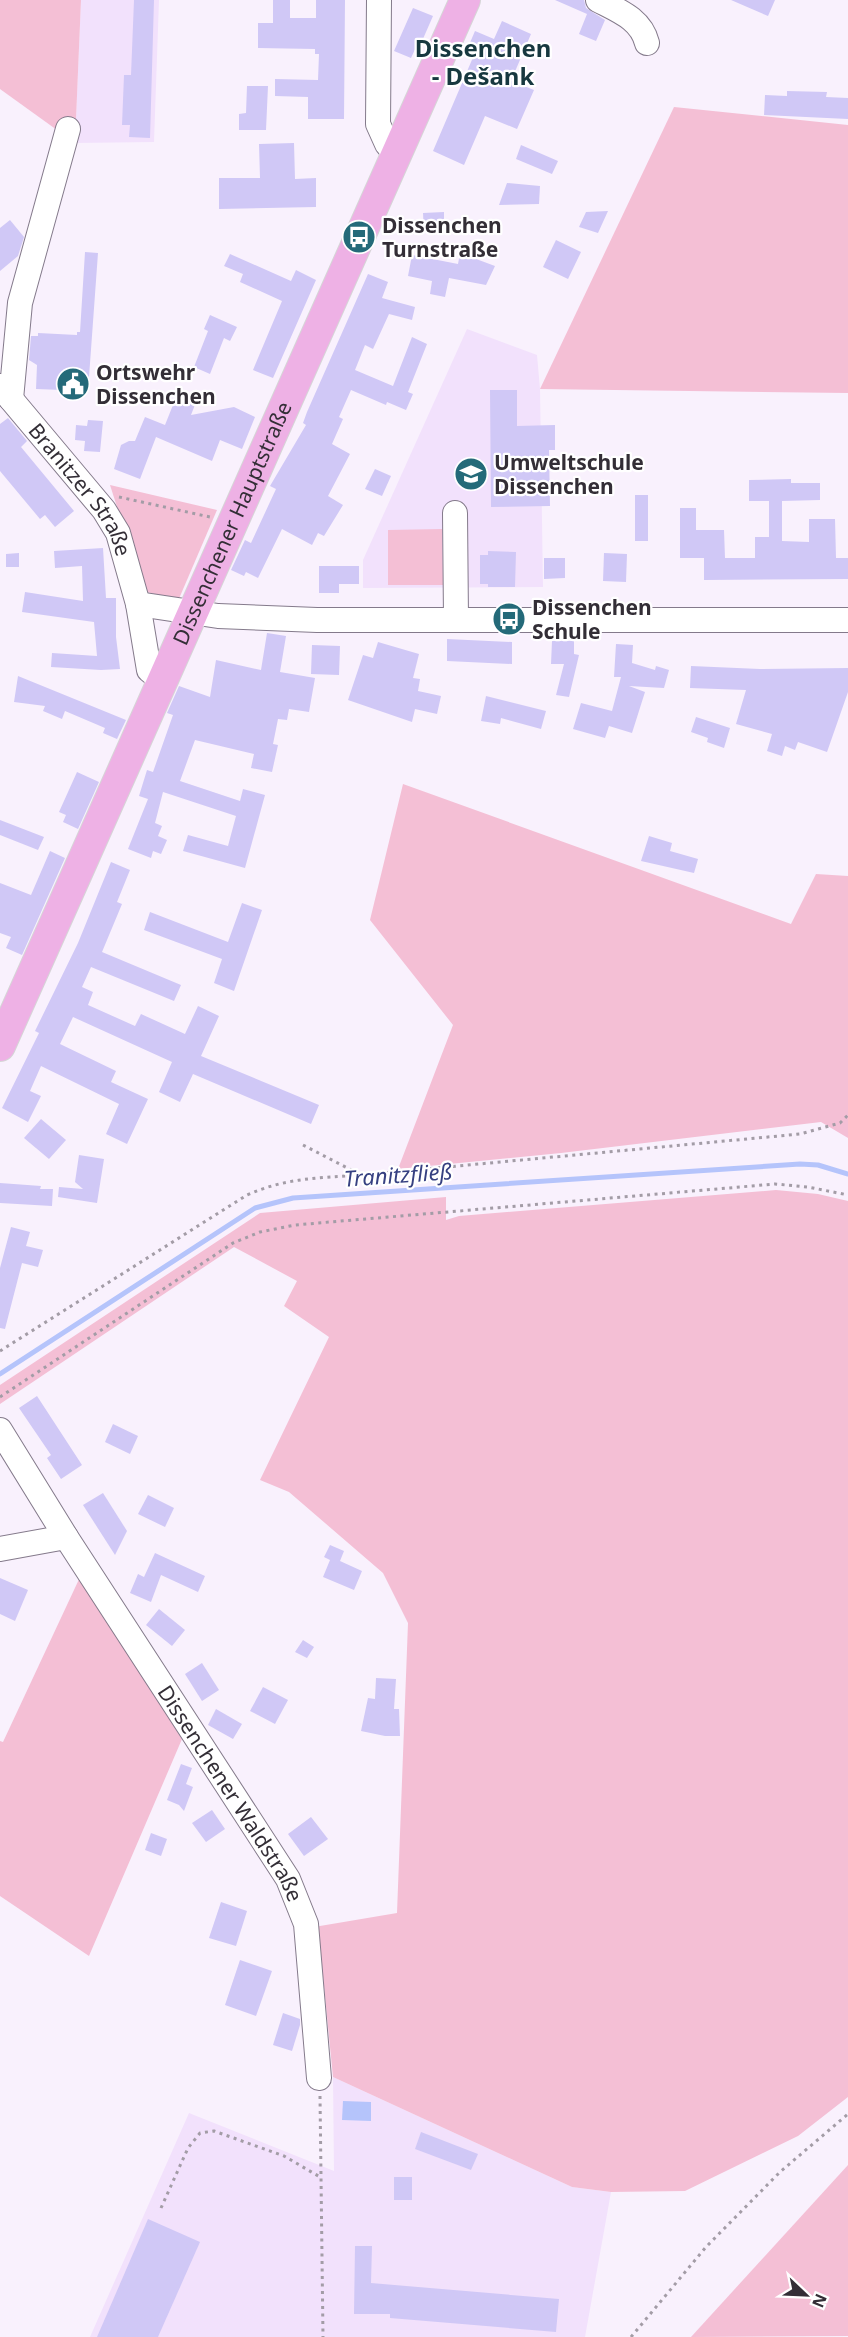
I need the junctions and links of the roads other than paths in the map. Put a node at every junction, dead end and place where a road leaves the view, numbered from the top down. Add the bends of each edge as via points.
1 (379, 0) edge
2 (465, 0) edge
3 (598, 0) edge
4 (647, 43) dead end
5 (68, 129) dead end
6 (396, 155) junction
7 (6, 393) edge
8 (455, 513) dead end
9 (138, 604) junction
10 (193, 613) junction
11 (456, 620) junction
12 (848, 620) edge
13 (166, 678) junction
14 (0, 1046) edge
15 (0, 1430) edge
16 (66, 1537) junction
17 (0, 1549) edge
18 (320, 2078) road end

1 - 6 street via 378,124
2 - 6 main road, Dissenchener Hauptstraße
3 - 4 street via 644,30
5 - 7 street via 20,303
6 - 10 main road, Dissenchener Hauptstraße
7 - 9 street, Branitzer Straße via 104,510 118,533
8 - 11 street
9 - 10 street
9 - 13 street, Branitzer Straße via 149,670
10 - 11 street via 317,620
10 - 13 main road, Dissenchener Hauptstraße
11 - 12 street
13 - 14 main road, Dissenchener Hauptstraße
15 - 16 street, Dissenchener Waldstraße
16 - 17 street
16 - 18 street, Dissenchener Waldstraße via 288,1879 306,1924

